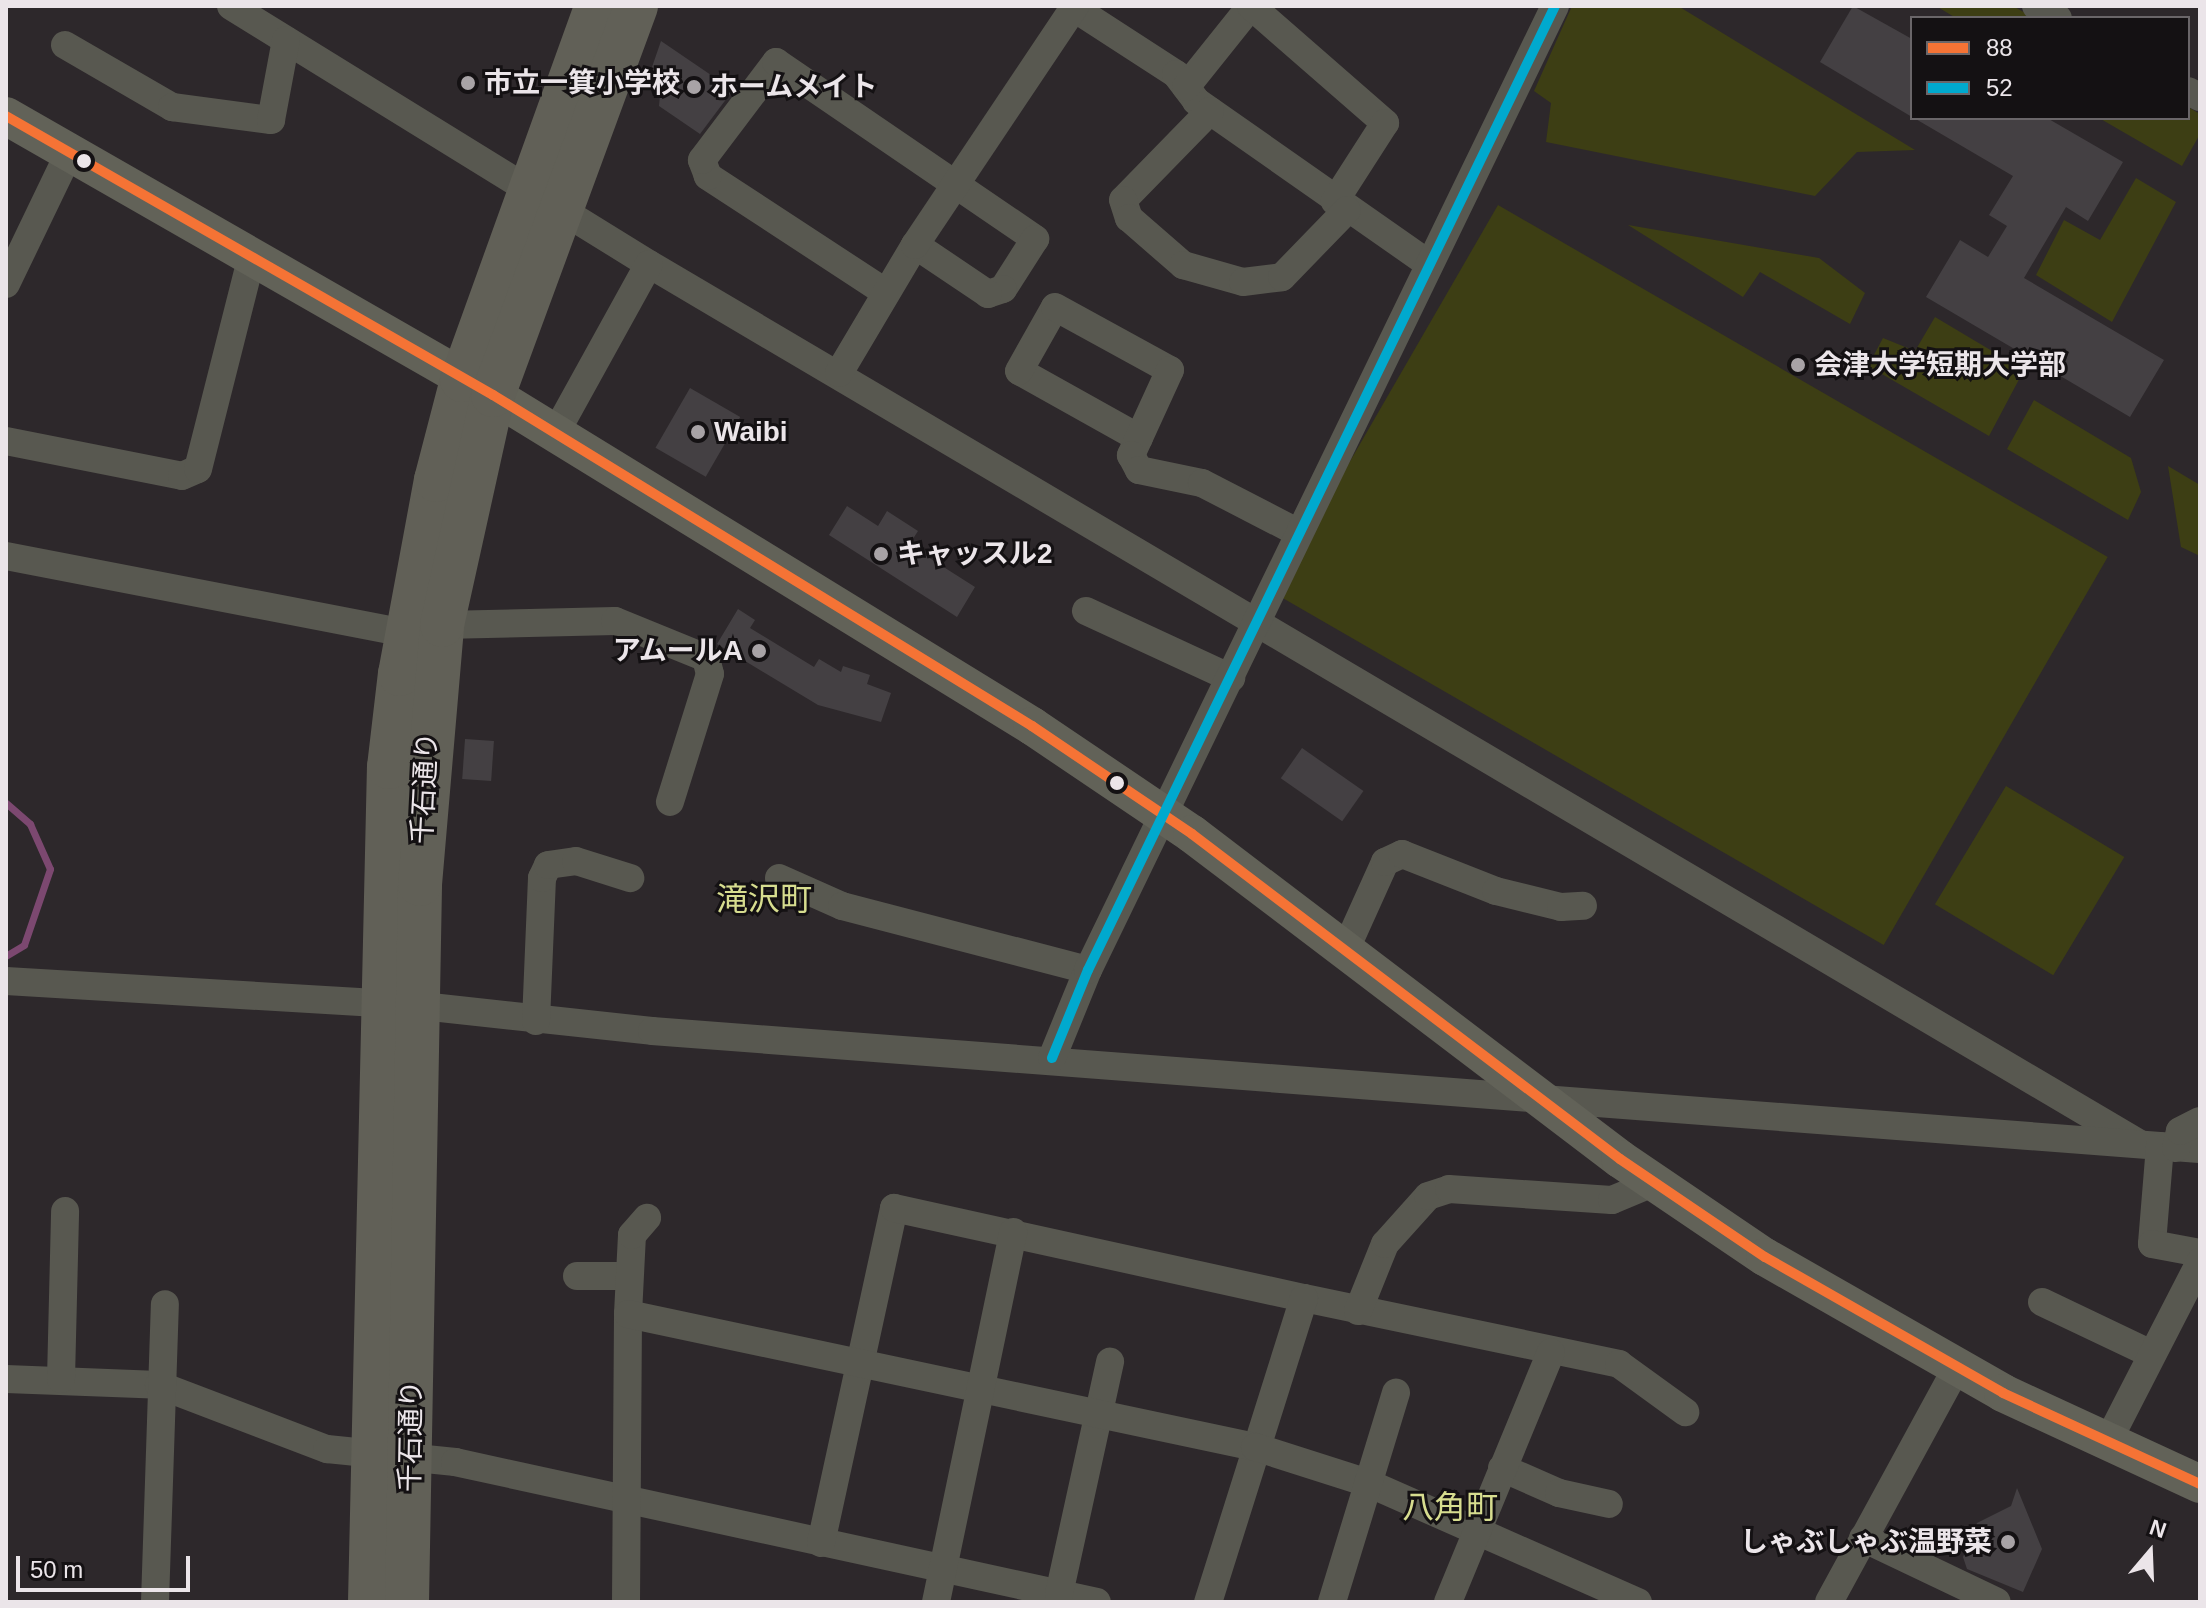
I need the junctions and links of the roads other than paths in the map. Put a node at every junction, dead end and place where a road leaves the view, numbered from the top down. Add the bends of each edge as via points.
1 (231, 6) edge
2 (597, 6) edge
3 (636, 6) edge
4 (1555, 6) edge
5 (2036, 6) edge
6 (1073, 7) edge
7 (2054, 16) edge
8 (286, 40) junction
9 (65, 45) dead end
10 (1186, 87) junction
11 (1210, 111) junction
12 (6, 116) edge
13 (69, 153) junction
14 (953, 186) junction
15 (545, 200) junction
16 (1341, 205) junction
17 (915, 245) junction
18 (251, 259) junction
19 (1427, 263) junction
20 (649, 264) junction
21 (6, 284) edge
22 (885, 292) junction
23 (839, 373) junction
24 (478, 387) junction
25 (555, 434) junction
26 (1139, 438) junction
27 (6, 441) edge
28 (1299, 533) junction
29 (6, 556) edge
30 (1086, 611) dead end
31 (1258, 619) junction
32 (424, 629) junction
33 (1231, 678) junction
34 (670, 802) dead end
35 (1167, 817) junction
36 (630, 878) dead end
37 (779, 878) dead end
38 (1583, 906) dead end
39 (1344, 953) junction
40 (1088, 970) junction
41 (6, 981) edge
42 (403, 1005) junction
43 (536, 1021) junction
44 (1052, 1058) junction
45 (1538, 1098) junction
46 (2200, 1121) edge
47 (2169, 1147) edge
48 (1653, 1183) junction
49 (65, 1211) dead end
50 (647, 1218) dead end
51 (1013, 1232) junction
52 (2200, 1253) edge
53 (2200, 1262) edge
54 (577, 1276) dead end
55 (627, 1276) junction
56 (1304, 1298) junction
57 (2042, 1302) dead end
58 (165, 1304) dead end
59 (1358, 1311) junction
60 (628, 1314) junction
61 (1551, 1352) junction
62 (2149, 1353) junction
63 (860, 1361) junction
64 (1110, 1362) dead end
65 (1957, 1367) junction
66 (6, 1379) edge
67 (61, 1379) junction
68 (159, 1385) junction
69 (978, 1388) junction
70 (1396, 1393) dead end
71 (1685, 1412) dead end
72 (1098, 1414) junction
73 (2106, 1445) junction
74 (1255, 1447) junction
75 (394, 1458) junction
76 (1502, 1468) junction
77 (1368, 1483) junction
78 (2200, 1484) edge
79 (628, 1501) junction
80 (1609, 1504) dead end
81 (1475, 1532) junction
82 (1863, 1538) junction
83 (821, 1543) junction
84 (942, 1570) junction
85 (1059, 1594) junction
86 (155, 1602) edge
87 (370, 1602) edge
88 (407, 1602) edge
89 (626, 1602) edge
90 (936, 1602) edge
91 (1097, 1602) edge
92 (1208, 1602) edge
93 (1332, 1602) edge
94 (1448, 1602) edge
95 (1638, 1602) edge
96 (1829, 1602) edge
97 (1997, 1602) edge

1 - 8 street
2 - 15 main road, 千石通り
3 - 15 main road, 千石通り
4 - 19 street
5 - 7 street
6 - 10 street via 1176,74
6 - 14 street
8 - 9 street via 271,120 172,107
8 - 15 street
10 - 11 street
10 - 16 street via 1251,6 1385,123
11 - 16 street
11 - 16 street via 1123,200 1129,218 1183,265 1243,282 1282,277
12 - 13 street
13 - 18 street
13 - 21 street
14 - 17 street
14 - 17 street via 1035,239 1003,289 988,294
14 - 22 street via 776,62 702,160 708,176
15 - 20 street
15 - 24 main road, 千石通り
16 - 19 street
17 - 22 street
18 - 24 street
18 - 27 street via 198,469 182,476
19 - 28 street
20 - 23 street
20 - 25 street
22 - 23 street
23 - 31 street
24 - 25 street
24 - 32 main road, 千石通り
25 - 35 street via 868,621
26 - 26 street via 1170,370 1055,307 1019,371
26 - 28 street via 1131,455 1139,470 1202,483
28 - 31 street
29 - 32 street
30 - 33 street
31 - 33 street
31 - 47 street
32 - 34 street via 615,621 706,658 710,674
32 - 42 main road, 千石通り via 429,722 420,884
33 - 35 street
35 - 39 street
35 - 40 street
36 - 43 street via 576,861 548,865 542,878
37 - 40 street via 842,906
38 - 39 street via 1561,907 1496,891 1402,854 1385,862
39 - 45 street
40 - 44 street
41 - 42 street
42 - 43 street
42 - 75 main road, 千石通り
43 - 44 street
44 - 45 street
45 - 47 street
45 - 48 street
46 - 47 street via 2180,1131
47 - 52 street via 2152,1244
48 - 59 street via 1612,1200 1449,1189 1428,1196 1385,1244
48 - 65 street via 1860,1315
49 - 67 street
50 - 55 street via 632,1235
51 - 56 street
51 - 63 street via 894,1208
51 - 69 street
53 - 62 street
54 - 55 street
55 - 60 street
56 - 59 street
56 - 74 street
57 - 62 street
58 - 68 street
59 - 61 street
60 - 63 street
60 - 79 street
61 - 71 street via 1619,1364
61 - 76 street
62 - 73 street
63 - 69 street
63 - 83 street
64 - 72 street
65 - 73 street
65 - 82 street
66 - 67 street
67 - 68 street
68 - 75 street via 327,1449
68 - 86 street
69 - 72 street
69 - 84 street
70 - 77 street
72 - 74 street
72 - 85 street
73 - 78 street
74 - 77 street
74 - 92 street
75 - 79 street via 455,1462
75 - 87 main road, 千石通り
75 - 88 main road, 千石通り
76 - 80 street via 1559,1493
76 - 81 street
77 - 81 street
77 - 93 street
79 - 83 street
79 - 89 street
81 - 94 street
81 - 95 street
82 - 96 street
82 - 97 street
83 - 84 street
84 - 85 street
84 - 90 street
85 - 91 street

